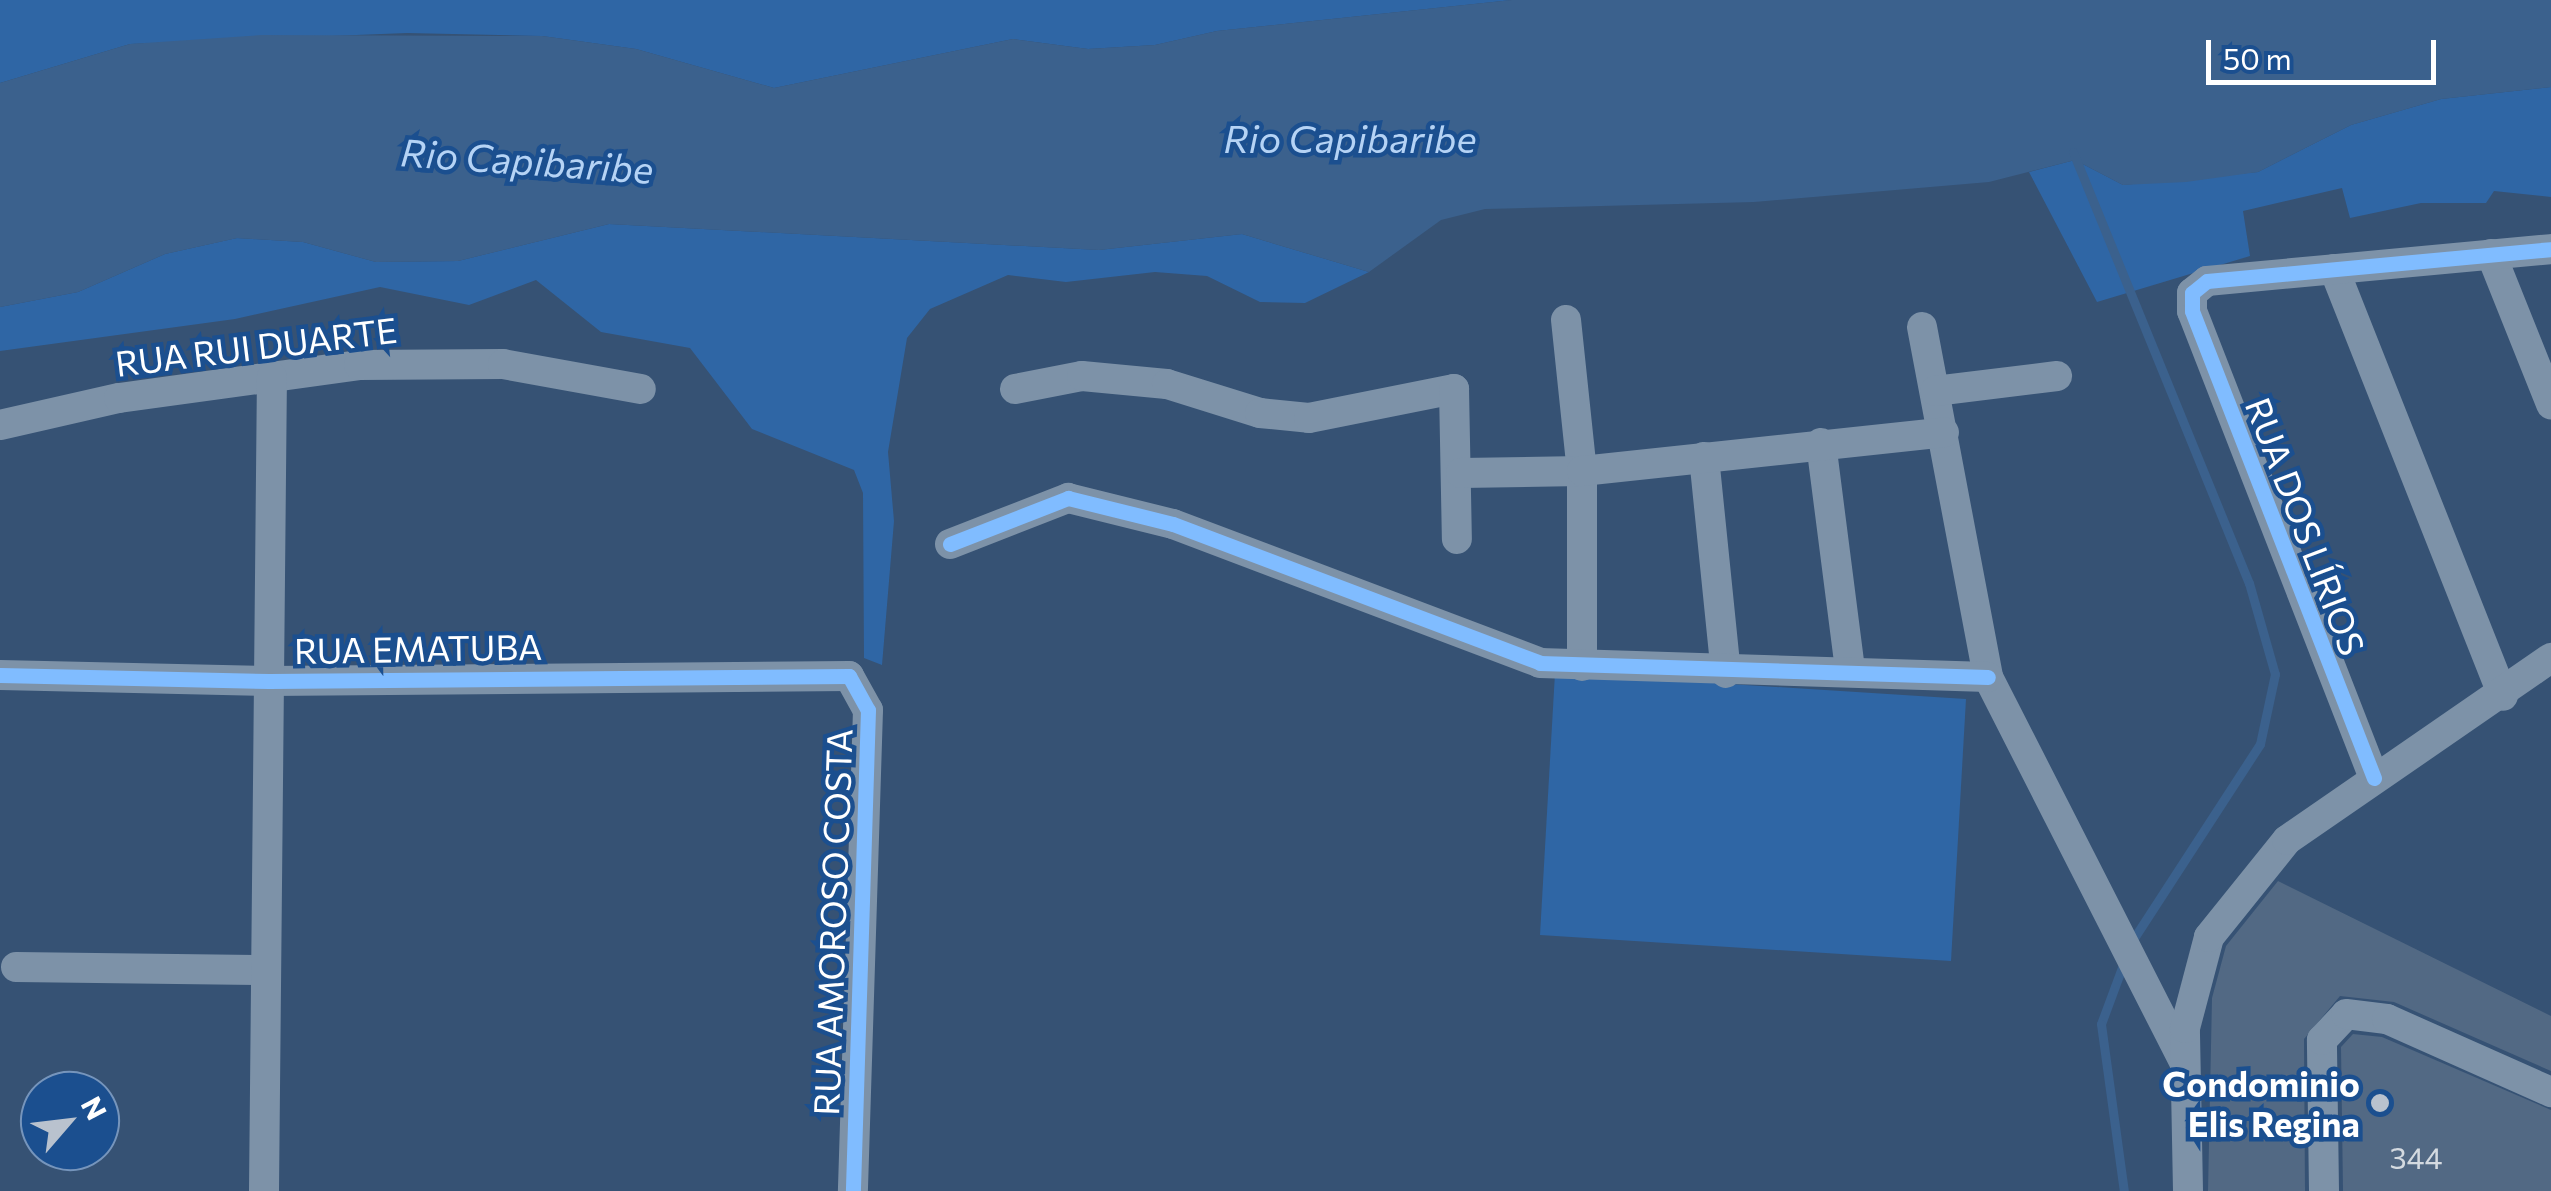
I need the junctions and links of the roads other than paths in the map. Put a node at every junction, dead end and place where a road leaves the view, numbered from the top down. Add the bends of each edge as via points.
1 (2551, 249) edge
2 (2492, 254) junction
3 (2334, 269) junction
4 (1566, 320) dead end
5 (1922, 328) dead end
6 (2057, 376) dead end
7 (272, 378) junction
8 (641, 389) dead end
9 (1015, 389) dead end
10 (1935, 390) junction
11 (2551, 404) edge
12 (0, 425) edge
13 (1944, 432) junction
14 (1821, 443) junction
15 (1704, 457) junction
16 (1582, 471) junction
17 (1461, 473) junction
18 (1457, 539) dead end
19 (950, 544) dead end
20 (2551, 658) edge
21 (1582, 666) junction
22 (1850, 668) junction
23 (836, 670) joint
24 (1726, 673) junction
25 (0, 675) edge
26 (1988, 677) junction
27 (268, 681) junction
28 (2504, 696) junction
29 (2374, 778) junction
30 (16, 967) dead end
31 (266, 970) junction
32 (2184, 1062) junction
33 (2551, 1092) edge
34 (264, 1191) edge
35 (853, 1191) edge
36 (2188, 1191) edge
37 (2324, 1191) edge

1 - 2 street
2 - 3 street
2 - 11 street
3 - 28 street
3 - 29 street, RUA DOS LÍRIOS via 2207,281 2192,293 2220,386
4 - 16 street
5 - 10 street
6 - 10 street
7 - 8 street, RUA RUI DUARTE via 359,365 503,364
7 - 12 street, RUA RUI DUARTE via 119,398
7 - 27 street
9 - 17 street via 1082,376 1167,384 1260,413 1309,418 1454,390
10 - 13 street
13 - 14 street
13 - 26 street
14 - 15 street
14 - 22 street
15 - 16 street
15 - 24 street
16 - 17 street
16 - 21 street
17 - 18 street
19 - 21 street via 1068,498 1192,531 1497,650
20 - 28 street
21 - 24 street
22 - 24 street
22 - 26 street
23 - 27 street, RUA EMATUBA
23 - 35 street, RUA AMOROSO COSTA via 858,684 868,710
25 - 27 street, RUA EMATUBA
26 - 32 street
27 - 31 street
28 - 29 street
29 - 32 street via 2287,840 2210,937 2190,991
30 - 31 street
31 - 34 street
32 - 36 street
33 - 37 street via 2387,1019 2346,1014 2322,1040

